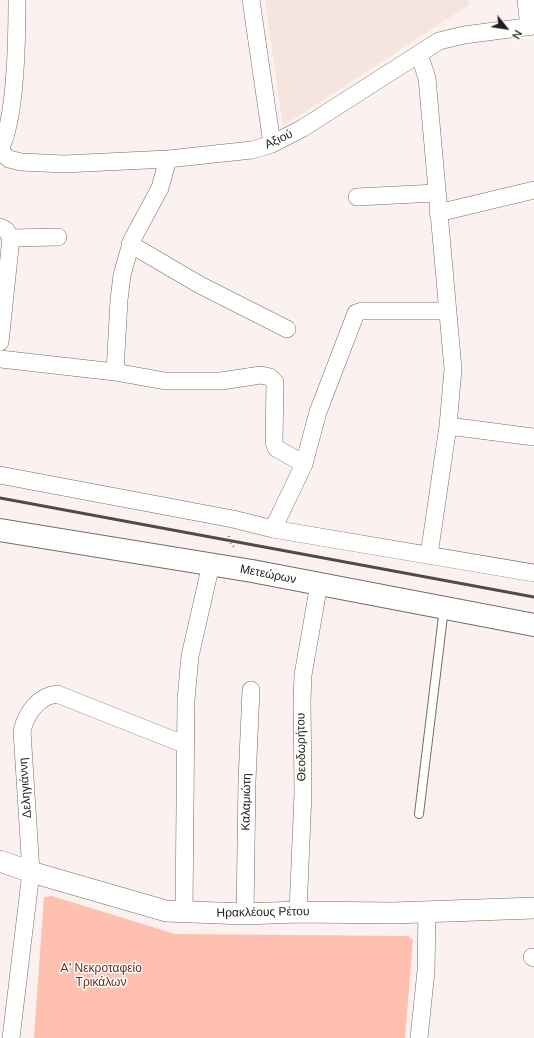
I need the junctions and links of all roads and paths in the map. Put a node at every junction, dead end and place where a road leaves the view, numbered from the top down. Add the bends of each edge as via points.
1 (17, 0) edge
2 (251, 0) edge
3 (526, 0) edge
4 (532, 26) edge
5 (419, 54) junction
6 (272, 144) junction
7 (0, 150) edge
8 (168, 159) junction
9 (534, 190) edge
10 (436, 193) junction
11 (357, 197) dead end
12 (438, 213) junction
13 (5, 232) edge
14 (58, 237) dead end
15 (130, 244) junction
16 (448, 311) junction
17 (286, 329) dead end
18 (0, 342) edge
19 (0, 359) edge
20 (115, 372) junction
21 (448, 426) junction
22 (534, 437) edge
23 (304, 464) junction
24 (0, 475) edge
25 (233, 519) junction
26 (273, 529) junction
27 (0, 530) edge
28 (429, 555) junction
29 (211, 564) junction
30 (252, 571) junction
31 (534, 574) edge
32 (319, 584) junction
33 (444, 608) junction
34 (534, 625) edge
35 (251, 690) dead end
36 (186, 745) junction
37 (419, 814) dead end
38 (0, 861) edge
39 (31, 872) junction
40 (534, 908) edge
41 (427, 911) junction
42 (298, 912) junction
43 (184, 913) junction
44 (245, 914) junction
45 (11, 1038) edge
46 (419, 1038) edge

1 - 7 street via 11,100 7,129
2 - 6 street
3 - 4 street
4 - 5 street, Αξιού via 448,38
5 - 6 street, Αξιού via 325,115
5 - 10 street via 427,78
6 - 8 street, Αξιού via 242,152
7 - 8 street, Αξιού via 14,161 45,164
8 - 15 street via 160,188
9 - 12 street
10 - 11 street
10 - 12 street
12 - 16 street
13 - 14 street
13 - 18 street
15 - 17 street via 200,285
15 - 20 street via 118,300
16 - 21 street via 453,369
16 - 23 street via 356,313 318,412
19 - 20 street
20 - 23 street via 184,382 222,381 261,375 270,377 275,382 276,448
21 - 22 street
21 - 28 street
23 - 26 street
24 - 25 street
25 - 26 street
25 - 30 path via 228,540
26 - 28 street
27 - 29 main road, Μετεώρων
28 - 31 street
29 - 30 main road, Μετεώρων
29 - 36 street via 190,656 186,700
30 - 32 main road, Μετεώρων
32 - 33 main road, Μετεώρων
32 - 42 street, Θεοδωρήτου via 302,695 303,793
33 - 34 main road, Μετεώρων
33 - 37 lane
35 - 44 street, Καλαμιώτη
36 - 39 street, Δεληγιάννη via 63,696 50,695 40,700 25,718 22,731
36 - 43 street
38 - 39 street, Ηρακλέους Ρέτου
39 - 43 street, Ηρακλέους Ρέτου via 166,911
39 - 45 street, Δεληγιάννη
40 - 41 street, Ηρακλέους Ρέτου
41 - 42 street, Ηρακλέους Ρέτου
41 - 46 street via 426,971
42 - 44 street, Ηρακλέους Ρέτου
43 - 44 street, Ηρακλέους Ρέτου

